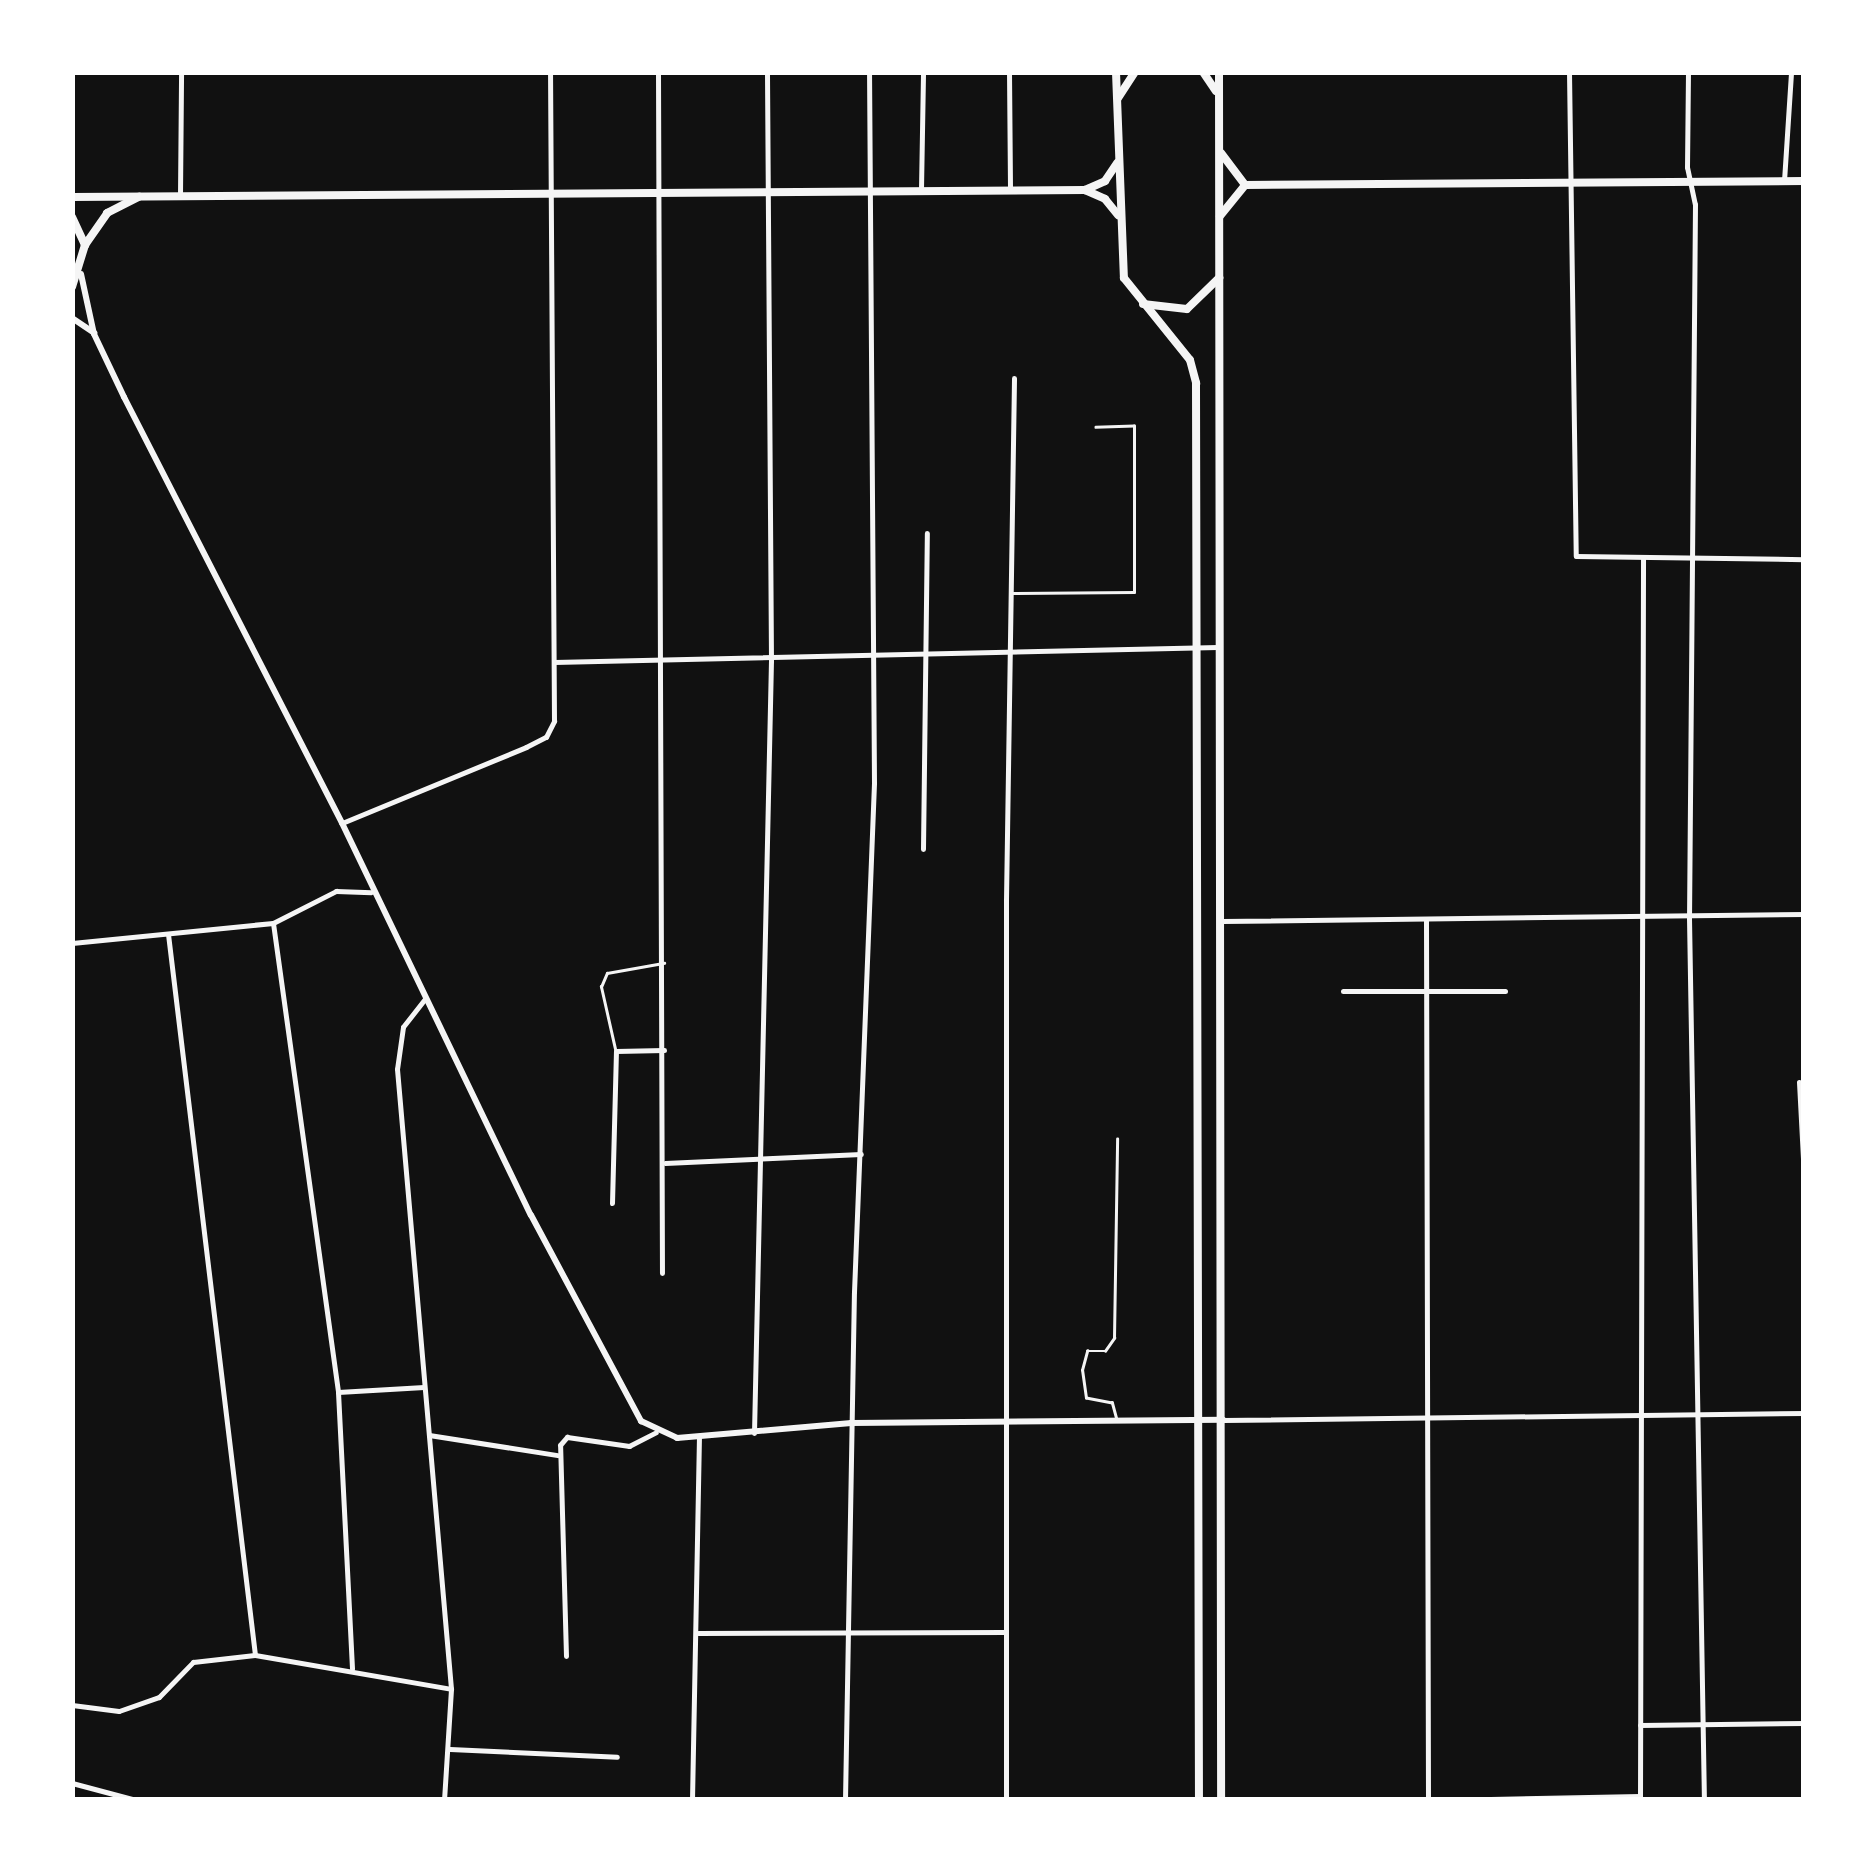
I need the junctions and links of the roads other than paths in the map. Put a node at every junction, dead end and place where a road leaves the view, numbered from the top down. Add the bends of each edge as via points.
1 (181, 72) edge
2 (550, 72) edge
3 (658, 72) edge
4 (767, 72) edge
5 (869, 72) edge
6 (922, 72) edge
7 (1009, 72) edge
8 (1116, 72) edge
9 (1135, 72) edge
10 (1203, 72) edge
11 (1218, 72) edge
12 (1568, 72) edge
13 (1688, 72) edge
14 (1791, 72) edge
15 (1219, 95) junction
16 (1117, 102) junction
17 (1218, 144) junction
18 (1119, 158) junction
19 (1804, 180) edge
20 (1784, 181) junction
21 (1572, 182) junction
22 (1694, 182) junction
23 (1245, 185) junction
24 (1084, 190) junction
25 (867, 191) junction
26 (1010, 191) junction
27 (767, 192) junction
28 (921, 192) junction
29 (549, 193) junction
30 (658, 193) junction
31 (180, 196) junction
32 (72, 197) edge
33 (140, 197) junction
34 (72, 217) edge
35 (1120, 217) junction
36 (1218, 222) junction
37 (85, 245) junction
38 (81, 274) junction
39 (1219, 278) junction
40 (72, 287) edge
41 (1137, 301) junction
42 (72, 318) edge
43 (94, 334) junction
44 (1014, 378) dead end
45 (1096, 427) dead end
46 (927, 532) dead end
47 (1643, 558) junction
48 (1691, 558) junction
49 (1804, 560) edge
50 (1012, 593) junction
51 (1221, 647) junction
52 (1197, 648) junction
53 (1011, 654) junction
54 (871, 656) junction
55 (928, 656) junction
56 (771, 661) junction
57 (554, 662) junction
58 (664, 662) junction
59 (342, 823) junction
60 (923, 849) dead end
61 (371, 892) junction
62 (1804, 914) edge
63 (1639, 918) junction
64 (1689, 918) junction
65 (1426, 920) junction
66 (1222, 921) junction
67 (273, 923) junction
68 (168, 934) junction
69 (72, 944) edge
70 (664, 963) junction
71 (1427, 990) junction
72 (1343, 991) dead end
73 (1506, 991) dead end
74 (424, 1000) junction
75 (664, 1050) junction
76 (616, 1051) junction
77 (1799, 1082) dead end
78 (1117, 1139) dead end
79 (861, 1154) junction
80 (761, 1158) junction
81 (664, 1163) junction
82 (1804, 1178) edge
83 (612, 1203) dead end
84 (662, 1273) dead end
85 (424, 1387) junction
86 (338, 1392) junction
87 (1698, 1412) junction
88 (1804, 1412) edge
89 (1637, 1414) junction
90 (1005, 1419) junction
91 (1116, 1420) junction
92 (1198, 1420) junction
93 (1222, 1420) junction
94 (1429, 1420) junction
95 (851, 1423) junction
96 (656, 1432) junction
97 (754, 1432) junction
98 (429, 1435) junction
99 (699, 1437) junction
100 (557, 1455) junction
101 (1005, 1632) junction
102 (697, 1633) junction
103 (848, 1636) junction
104 (255, 1655) junction
105 (566, 1656) dead end
106 (352, 1670) junction
107 (451, 1689) junction
108 (72, 1705) edge
109 (1804, 1723) edge
110 (1703, 1724) junction
111 (1640, 1725) junction
112 (450, 1749) junction
113 (617, 1757) dead end
114 (72, 1783) edge
115 (1640, 1798) edge
116 (136, 1800) edge
117 (444, 1800) edge
118 (692, 1800) edge
119 (846, 1800) edge
120 (1006, 1800) edge
121 (1199, 1800) edge
122 (1222, 1800) edge
123 (1428, 1800) edge
124 (1444, 1800) edge
125 (1704, 1800) edge

1 - 31 street
2 - 29 street
3 - 30 street
4 - 27 street
5 - 25 street
6 - 28 street
7 - 26 street
8 - 16 main road
9 - 16 main road
10 - 15 main road
11 - 15 main road
12 - 21 street
13 - 22 street via 1687,167
14 - 20 street
15 - 17 main road
16 - 18 main road
17 - 23 main road via 1229,170
17 - 36 main road
18 - 24 main road via 1105,181
18 - 35 main road
19 - 20 main road
20 - 22 main road
21 - 22 main road
21 - 23 main road
21 - 47 street via 1576,556
22 - 48 street
23 - 36 main road via 1228,198
24 - 26 main road
24 - 35 main road
25 - 27 main road
25 - 28 main road
25 - 54 street
26 - 28 main road
27 - 30 main road
27 - 56 street
29 - 30 main road
29 - 31 main road
29 - 57 street
30 - 58 street
31 - 33 main road
32 - 33 main road
33 - 37 main road via 107,213
34 - 37 main road
35 - 41 main road via 1121,265
36 - 39 main road
37 - 38 main road
38 - 40 main road
38 - 43 main road
39 - 41 main road via 1187,309 1162,311
39 - 51 main road
41 - 52 main road via 1195,371
42 - 43 main road
43 - 59 main road
44 - 50 street
45 - 50 lane via 1134,426 1134,592
46 - 55 street
47 - 48 street
47 - 63 street
48 - 49 street
48 - 64 street
50 - 53 street
51 - 52 street
51 - 66 main road
52 - 53 street
52 - 92 main road
53 - 55 street
53 - 90 street
54 - 55 street
54 - 56 street
54 - 79 street via 874,783
55 - 60 street
56 - 58 street
56 - 80 street
57 - 58 street
57 - 59 street via 554,721 546,737
58 - 70 street
59 - 61 main road
61 - 67 street via 336,892
61 - 74 main road
62 - 64 street
63 - 64 street
63 - 65 street
63 - 89 street
64 - 87 street
65 - 66 street
65 - 71 street
66 - 93 main road
67 - 68 street
67 - 86 street
68 - 69 street
68 - 104 street
70 - 75 street
70 - 76 lane via 608,974 601,987
71 - 72 street
71 - 73 street
71 - 94 street
74 - 85 street via 403,1027 397,1069
74 - 96 main road via 629,1405
75 - 76 street
75 - 81 street
76 - 83 street
77 - 82 street
78 - 91 lane via 1114,1338 1106,1351 1087,1351 1082,1370 1086,1398 1112,1403
79 - 80 street
79 - 95 street
80 - 81 street
80 - 97 street
81 - 84 street
85 - 86 street
85 - 98 street
86 - 106 street
87 - 88 street
87 - 89 street
87 - 110 street
89 - 94 street
89 - 111 street
90 - 91 main road
90 - 95 main road
90 - 101 street
91 - 92 main road
92 - 93 main road
92 - 121 main road
93 - 94 street
93 - 122 main road
94 - 123 street
95 - 97 main road
95 - 103 street
96 - 99 main road
96 - 100 street via 629,1446 567,1437
97 - 99 main road
98 - 100 street
98 - 107 street
99 - 102 street
100 - 105 street
101 - 103 street
101 - 120 street
102 - 103 street
102 - 118 street
103 - 119 street
104 - 106 street
104 - 108 street via 193,1662 159,1697 118,1711
106 - 107 street
107 - 112 street
109 - 110 street
110 - 111 street
110 - 125 street
111 - 115 street
112 - 113 street
112 - 117 street
114 - 116 street
115 - 124 street

